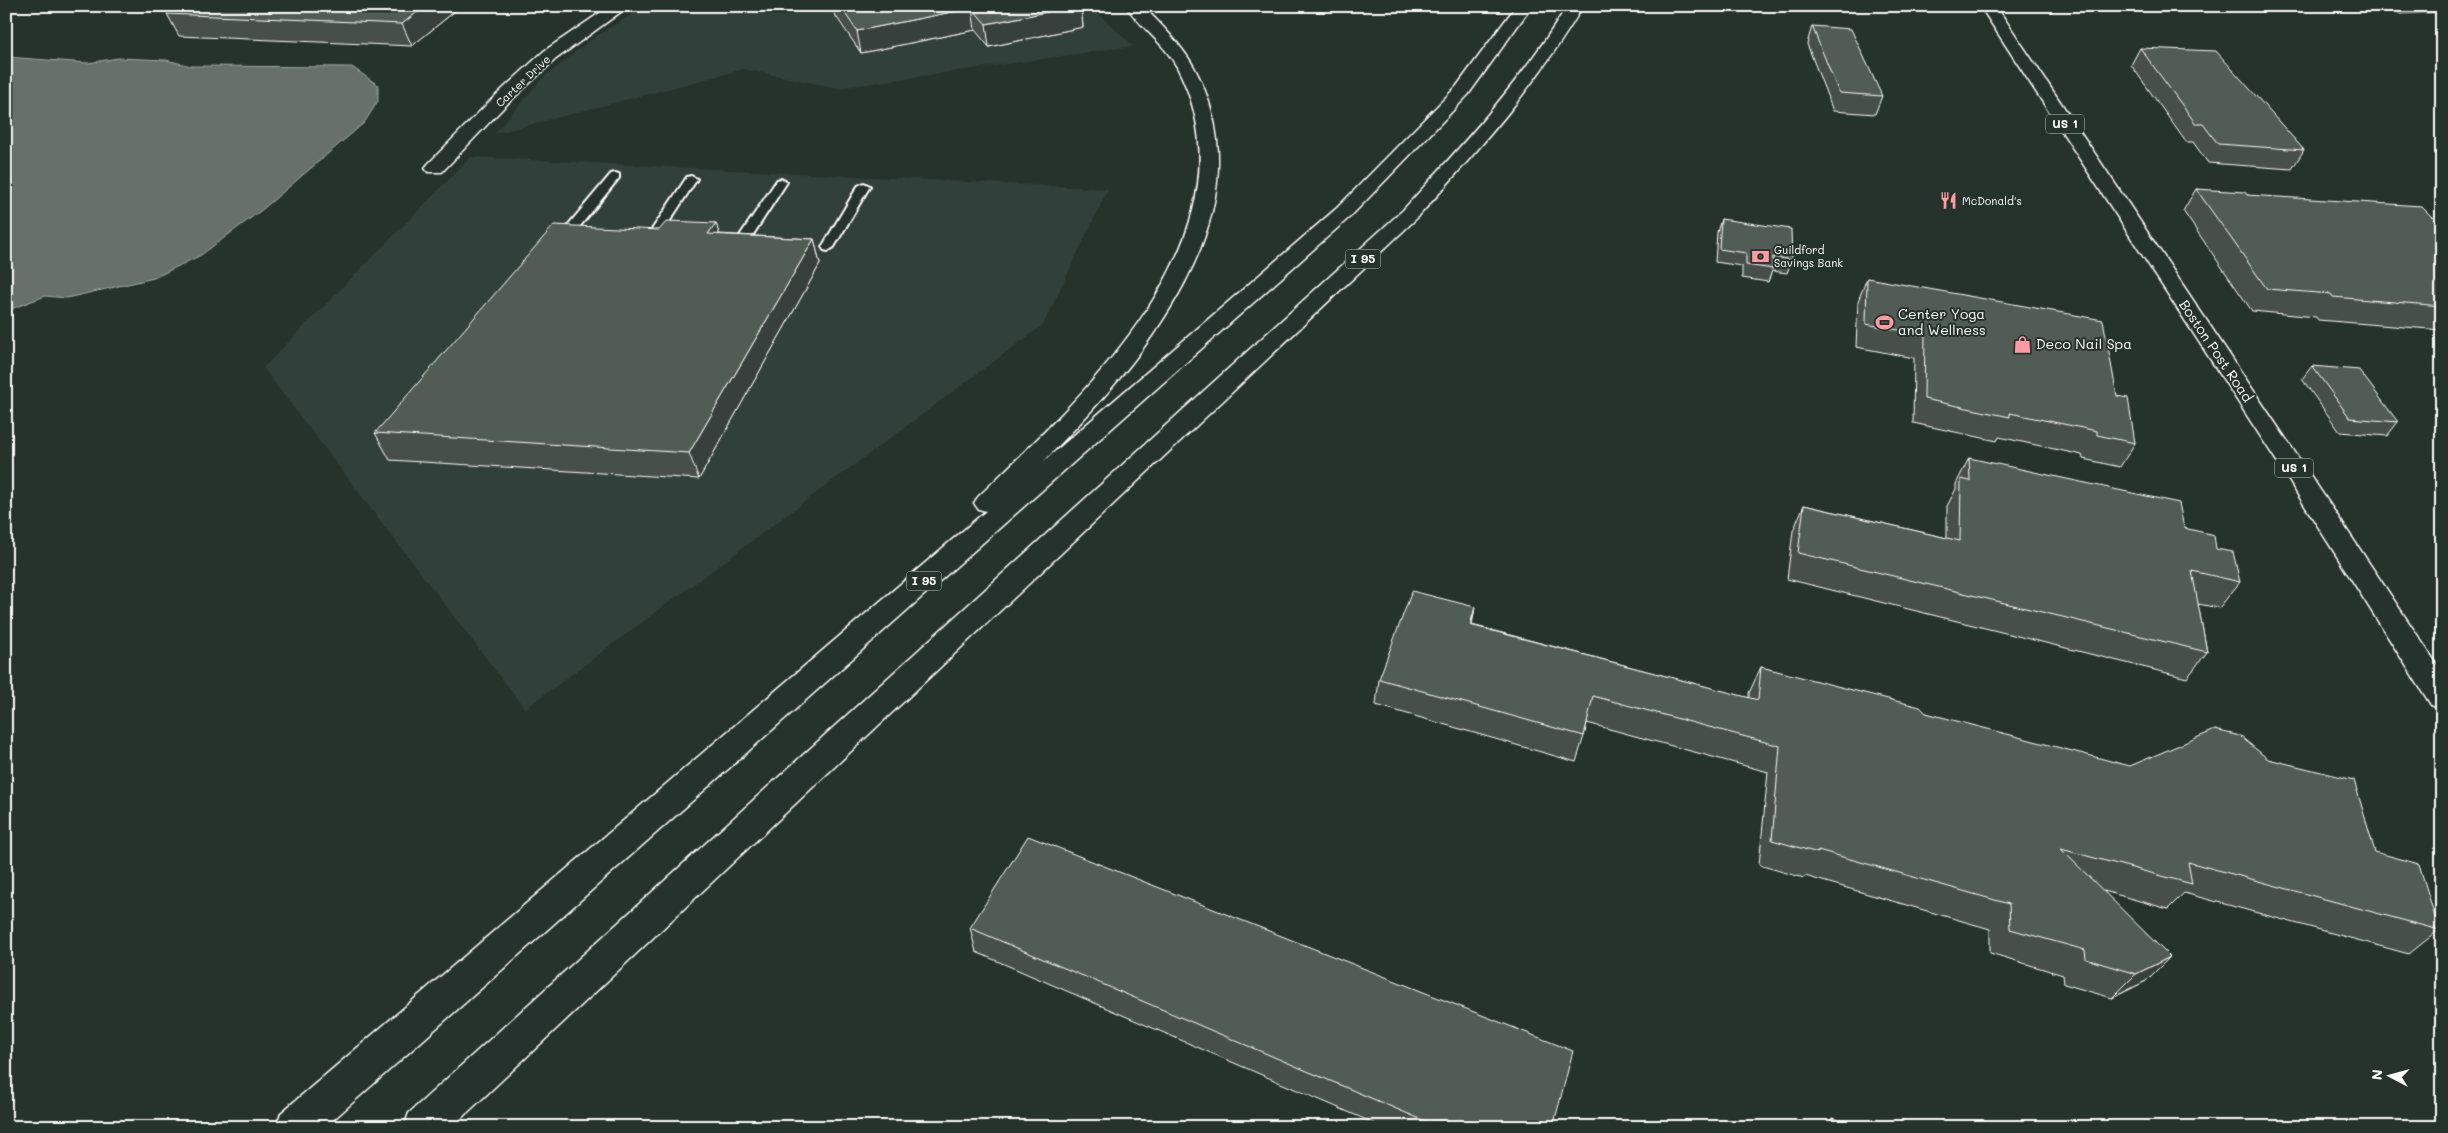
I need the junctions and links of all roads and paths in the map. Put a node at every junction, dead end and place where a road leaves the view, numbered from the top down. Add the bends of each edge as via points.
1 (621, 6) edge
2 (1134, 6) edge
3 (1524, 6) edge
4 (1988, 6) edge
5 (1575, 8) edge
6 (435, 168) dead end
7 (615, 176) dead end
8 (691, 179) dead end
9 (781, 182) dead end
10 (864, 186) dead end
11 (568, 234) edge
12 (680, 238) edge
13 (716, 239) edge
14 (828, 246) dead end
15 (2442, 697) edge
16 (781, 706) junction
17 (295, 1127) edge
18 (423, 1127) edge

1 - 6 main road, Carter Drive via 550,54
2 - 16 main road via 1184,65 1202,106 1210,156 1203,212 1186,262 1148,328 1066,424
3 - 16 main road, I 95 via 1462,91 1344,212
4 - 15 main road, Boston Post Road / US 1
5 - 18 main road, I 95 via 1540,60 1487,128 1410,214
7 - 11 lane
8 - 12 lane via 653,237
9 - 13 lane via 743,241
10 - 14 lane
16 - 17 main road, I 95

